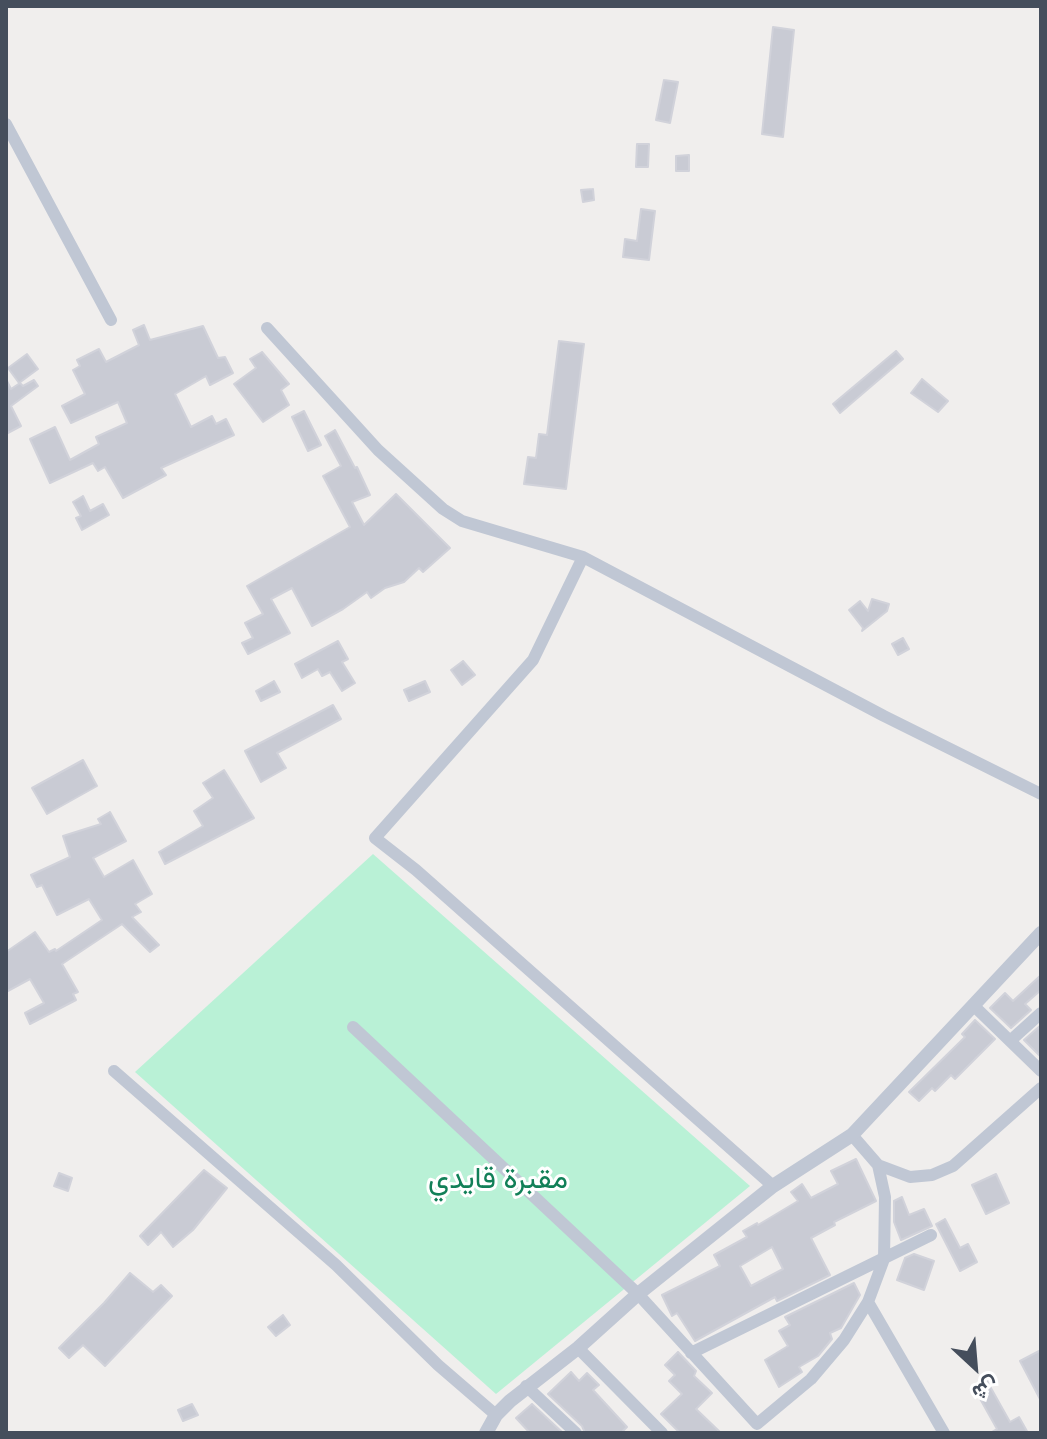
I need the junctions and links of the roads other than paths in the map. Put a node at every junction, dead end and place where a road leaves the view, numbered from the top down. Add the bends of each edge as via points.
1 (6, 124) edge
2 (111, 320) dead end
3 (267, 328) dead end
4 (583, 557) junction
5 (1041, 794) edge
6 (1041, 933) edge
7 (973, 1005) junction
8 (1041, 1013) edge
9 (353, 1027) dead end
10 (1010, 1041) junction
11 (114, 1071) dead end
12 (1041, 1071) edge
13 (1041, 1088) edge
14 (852, 1135) junction
15 (878, 1165) junction
16 (773, 1186) junction
17 (931, 1235) dead end
18 (884, 1259) junction
19 (638, 1294) junction
20 (868, 1302) junction
21 (578, 1348) junction
22 (691, 1353) junction
23 (526, 1386) junction
24 (496, 1415) junction
25 (486, 1433) edge
26 (576, 1433) edge
27 (662, 1433) edge
28 (944, 1433) edge

1 - 2 street
3 - 4 street via 378,450 443,509 462,521
4 - 5 street
4 - 16 street via 533,660 375,838
6 - 7 street
7 - 10 street
7 - 14 street
8 - 10 street
9 - 19 street
10 - 12 street
11 - 24 street via 336,1265
13 - 15 street via 953,1166 910,1177
14 - 15 street
14 - 16 street
15 - 18 street via 885,1197
16 - 19 street
17 - 18 street
18 - 20 street
18 - 22 street
19 - 21 street
19 - 22 street
20 - 22 street via 811,1379 760,1423 754,1423
20 - 28 street
21 - 23 street
21 - 27 street
23 - 24 street
23 - 26 street
24 - 25 street

